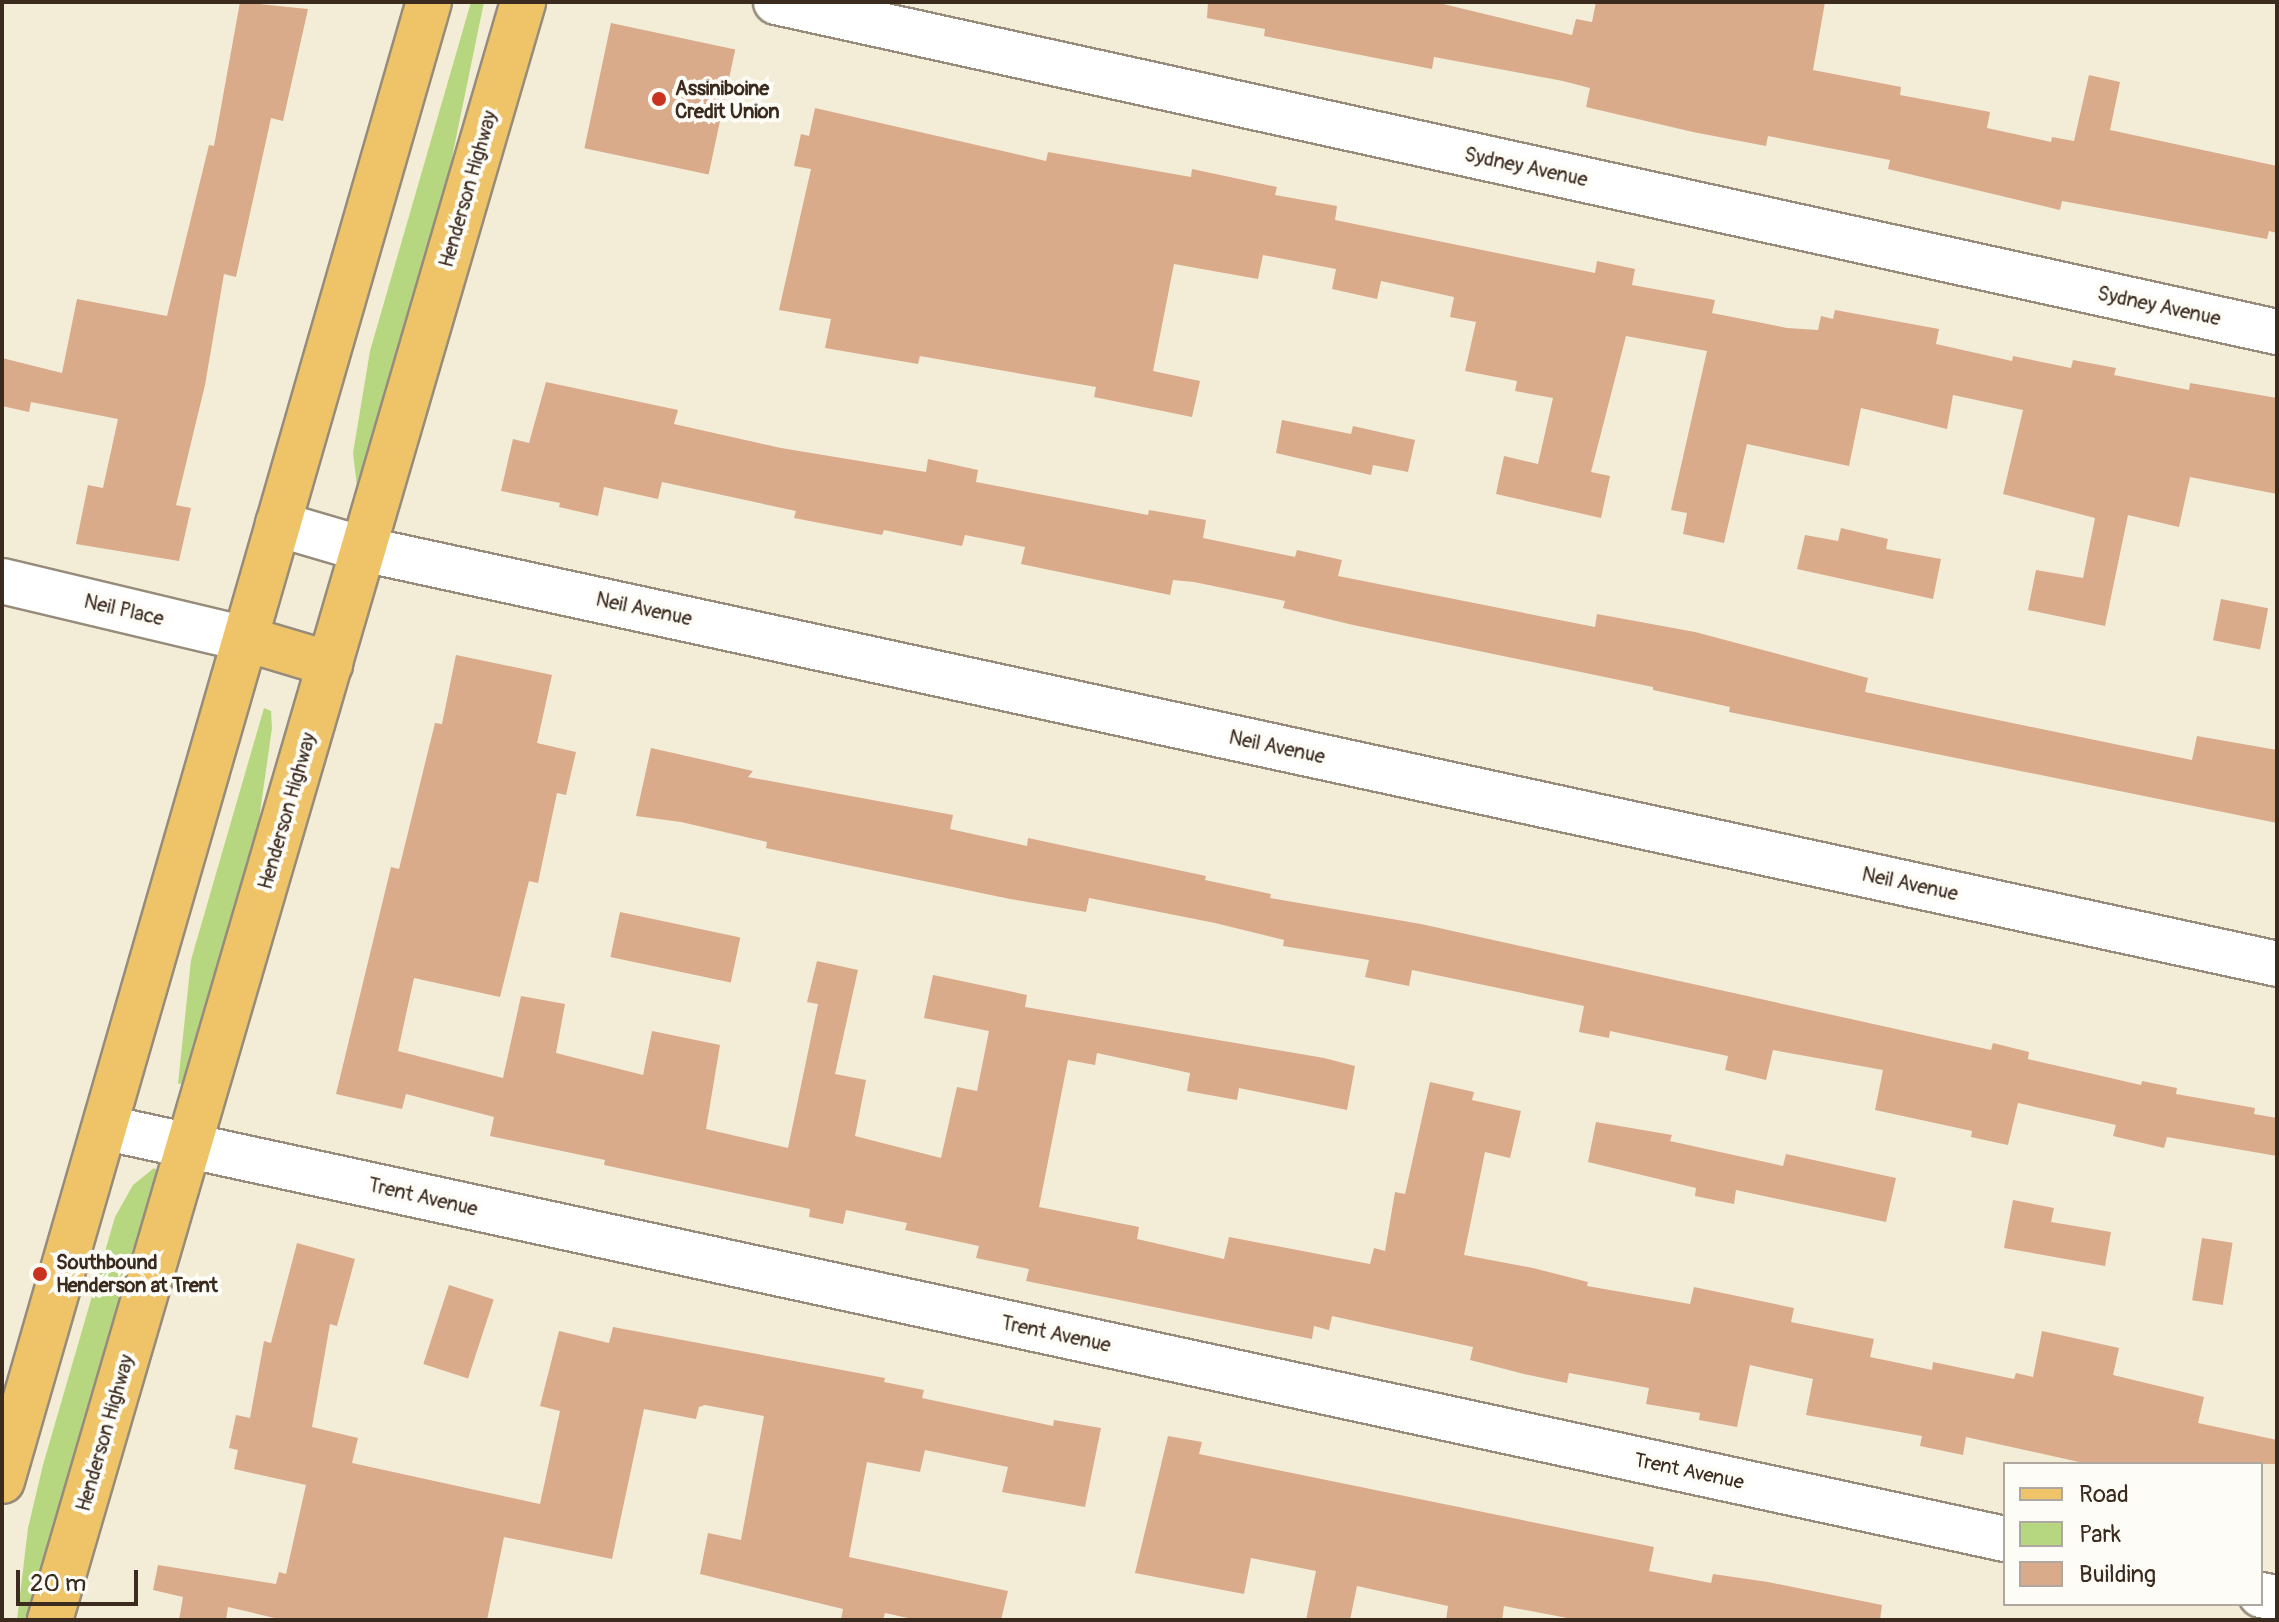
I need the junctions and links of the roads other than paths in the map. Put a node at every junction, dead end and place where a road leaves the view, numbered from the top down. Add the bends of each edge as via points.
1 (429, 2) edge
2 (523, 2) edge
3 (776, 2) edge
4 (2277, 332) edge
5 (278, 524) junction
6 (363, 549) junction
7 (2, 581) edge
8 (246, 639) junction
9 (330, 664) junction
10 (2277, 964) edge
11 (107, 1128) junction
12 (190, 1144) junction
13 (2, 1481) edge
14 (2003, 1539) edge
15 (50, 1620) edge

1 - 5 main road
2 - 6 main road, Henderson Highway
3 - 4 street, Sydney Avenue
5 - 6 street, Neil Avenue
5 - 8 main road
6 - 9 main road, Henderson Highway
6 - 10 street, Neil Avenue
7 - 8 street, Neil Place
8 - 9 main road
8 - 11 main road
9 - 12 main road, Henderson Highway
11 - 12 street, Trent Avenue
11 - 13 main road
12 - 14 street, Trent Avenue
12 - 15 main road, Henderson Highway

